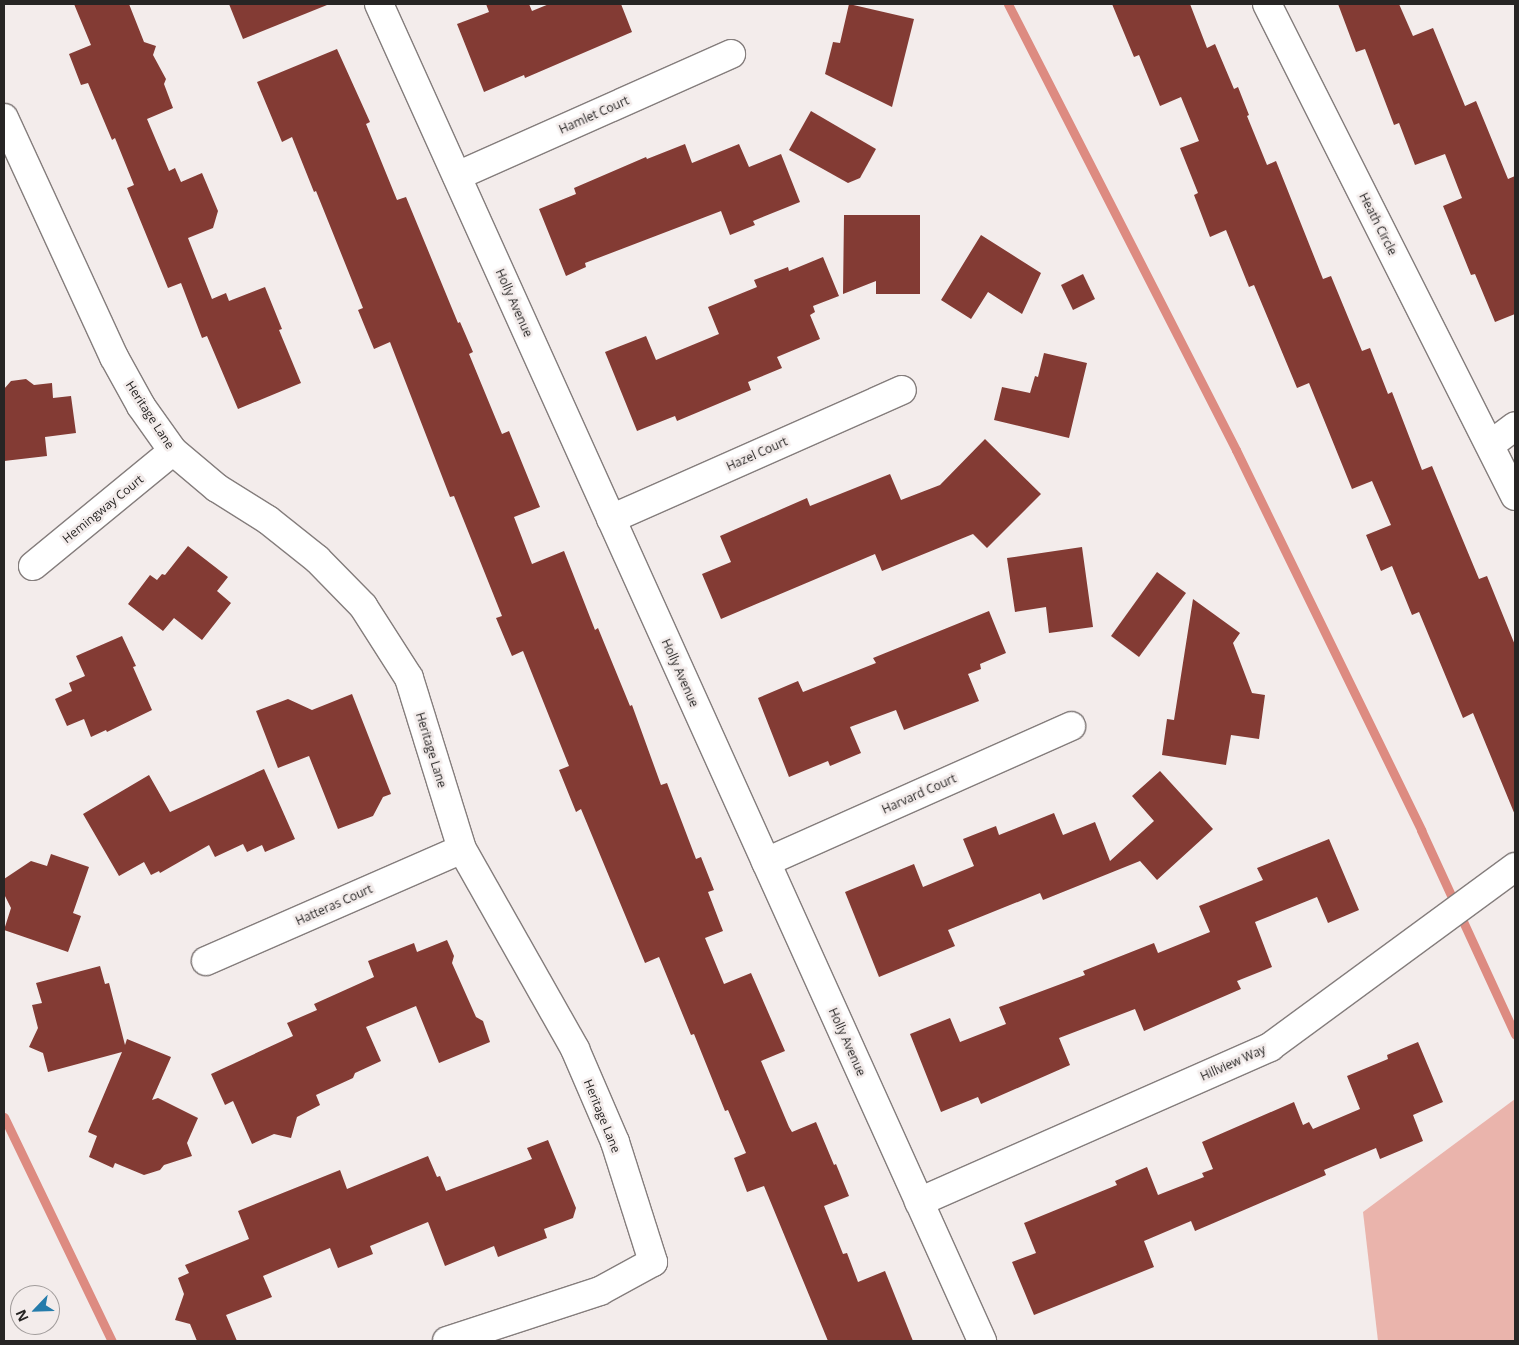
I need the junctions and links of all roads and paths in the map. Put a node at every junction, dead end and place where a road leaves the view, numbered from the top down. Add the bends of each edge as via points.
1 (379, 4) edge
2 (1267, 4) edge
3 (731, 54) dead end
4 (4, 118) edge
5 (457, 176) junction
6 (902, 390) dead end
7 (1515, 426) edge
8 (1490, 445) junction
9 (173, 451) junction
10 (1515, 496) edge
11 (611, 519) junction
12 (33, 566) dead end
13 (1072, 726) dead end
14 (462, 849) junction
15 (766, 862) junction
16 (1515, 867) edge
17 (206, 961) dead end
18 (918, 1202) junction
19 (447, 1341) edge
20 (982, 1341) edge

1 - 5 street, Holly Avenue
2 - 8 street, Heath Circle
3 - 5 street, Hamlet Court
4 - 9 street, Heritage Lane via 114,357 141,406
5 - 11 street, Holly Avenue
6 - 11 street, Hazel Court
7 - 8 street
8 - 10 street, Heath Circle
9 - 12 street, Hemingway Court
9 - 14 street, Heritage Lane via 217,488 268,520 318,559 363,606 409,678
11 - 15 street, Holly Avenue
13 - 15 street, Harvard Court
14 - 17 street, Hatteras Court
14 - 19 street, Heritage Lane via 575,1049 615,1142 653,1262 600,1291
15 - 18 street, Holly Avenue
16 - 18 street, Hillview Way via 1270,1047
18 - 20 street, Holly Avenue

